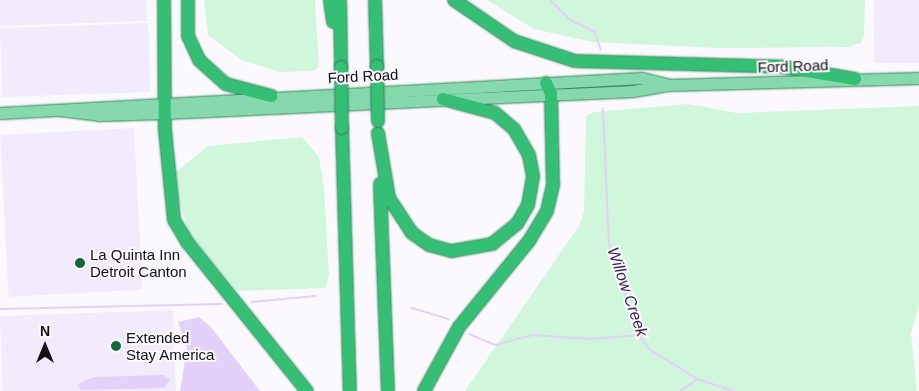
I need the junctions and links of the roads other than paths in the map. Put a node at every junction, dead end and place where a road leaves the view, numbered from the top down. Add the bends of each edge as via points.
1 (164, 0) edge
2 (188, 0) edge
3 (330, 0) edge
4 (340, 0) edge
5 (375, 0) edge
6 (454, 0) edge
7 (340, 48) junction
8 (919, 78) edge
9 (855, 80) junction
10 (548, 88) junction
11 (271, 96) junction
12 (443, 99) junction
13 (165, 107) junction
14 (0, 113) edge
15 (378, 127) junction
16 (307, 391) edge
17 (350, 391) edge
18 (388, 391) edge
19 (424, 391) edge

1 - 13 highway
2 - 11 highway via 188,36 199,60 226,84
3 - 7 highway
4 - 7 highway
5 - 15 highway, bridge
6 - 9 highway via 514,41 575,62 784,67
7 - 17 highway, bridge
8 - 9 main road, Ford Road
9 - 10 main road, Ford Road
10 - 11 main road, Ford Road
10 - 12 main road, Ford Road
10 - 19 highway via 552,184 547,211 529,241 459,327
11 - 13 main road, Ford Road
12 - 13 main road, Ford Road
12 - 15 highway via 495,113 514,129 529,155 533,176 528,205 517,224 492,244 472,251 444,250 408,229 389,198
13 - 14 main road, Ford Road via 99,116 60,110
13 - 16 highway via 169,195 180,232
15 - 18 highway

